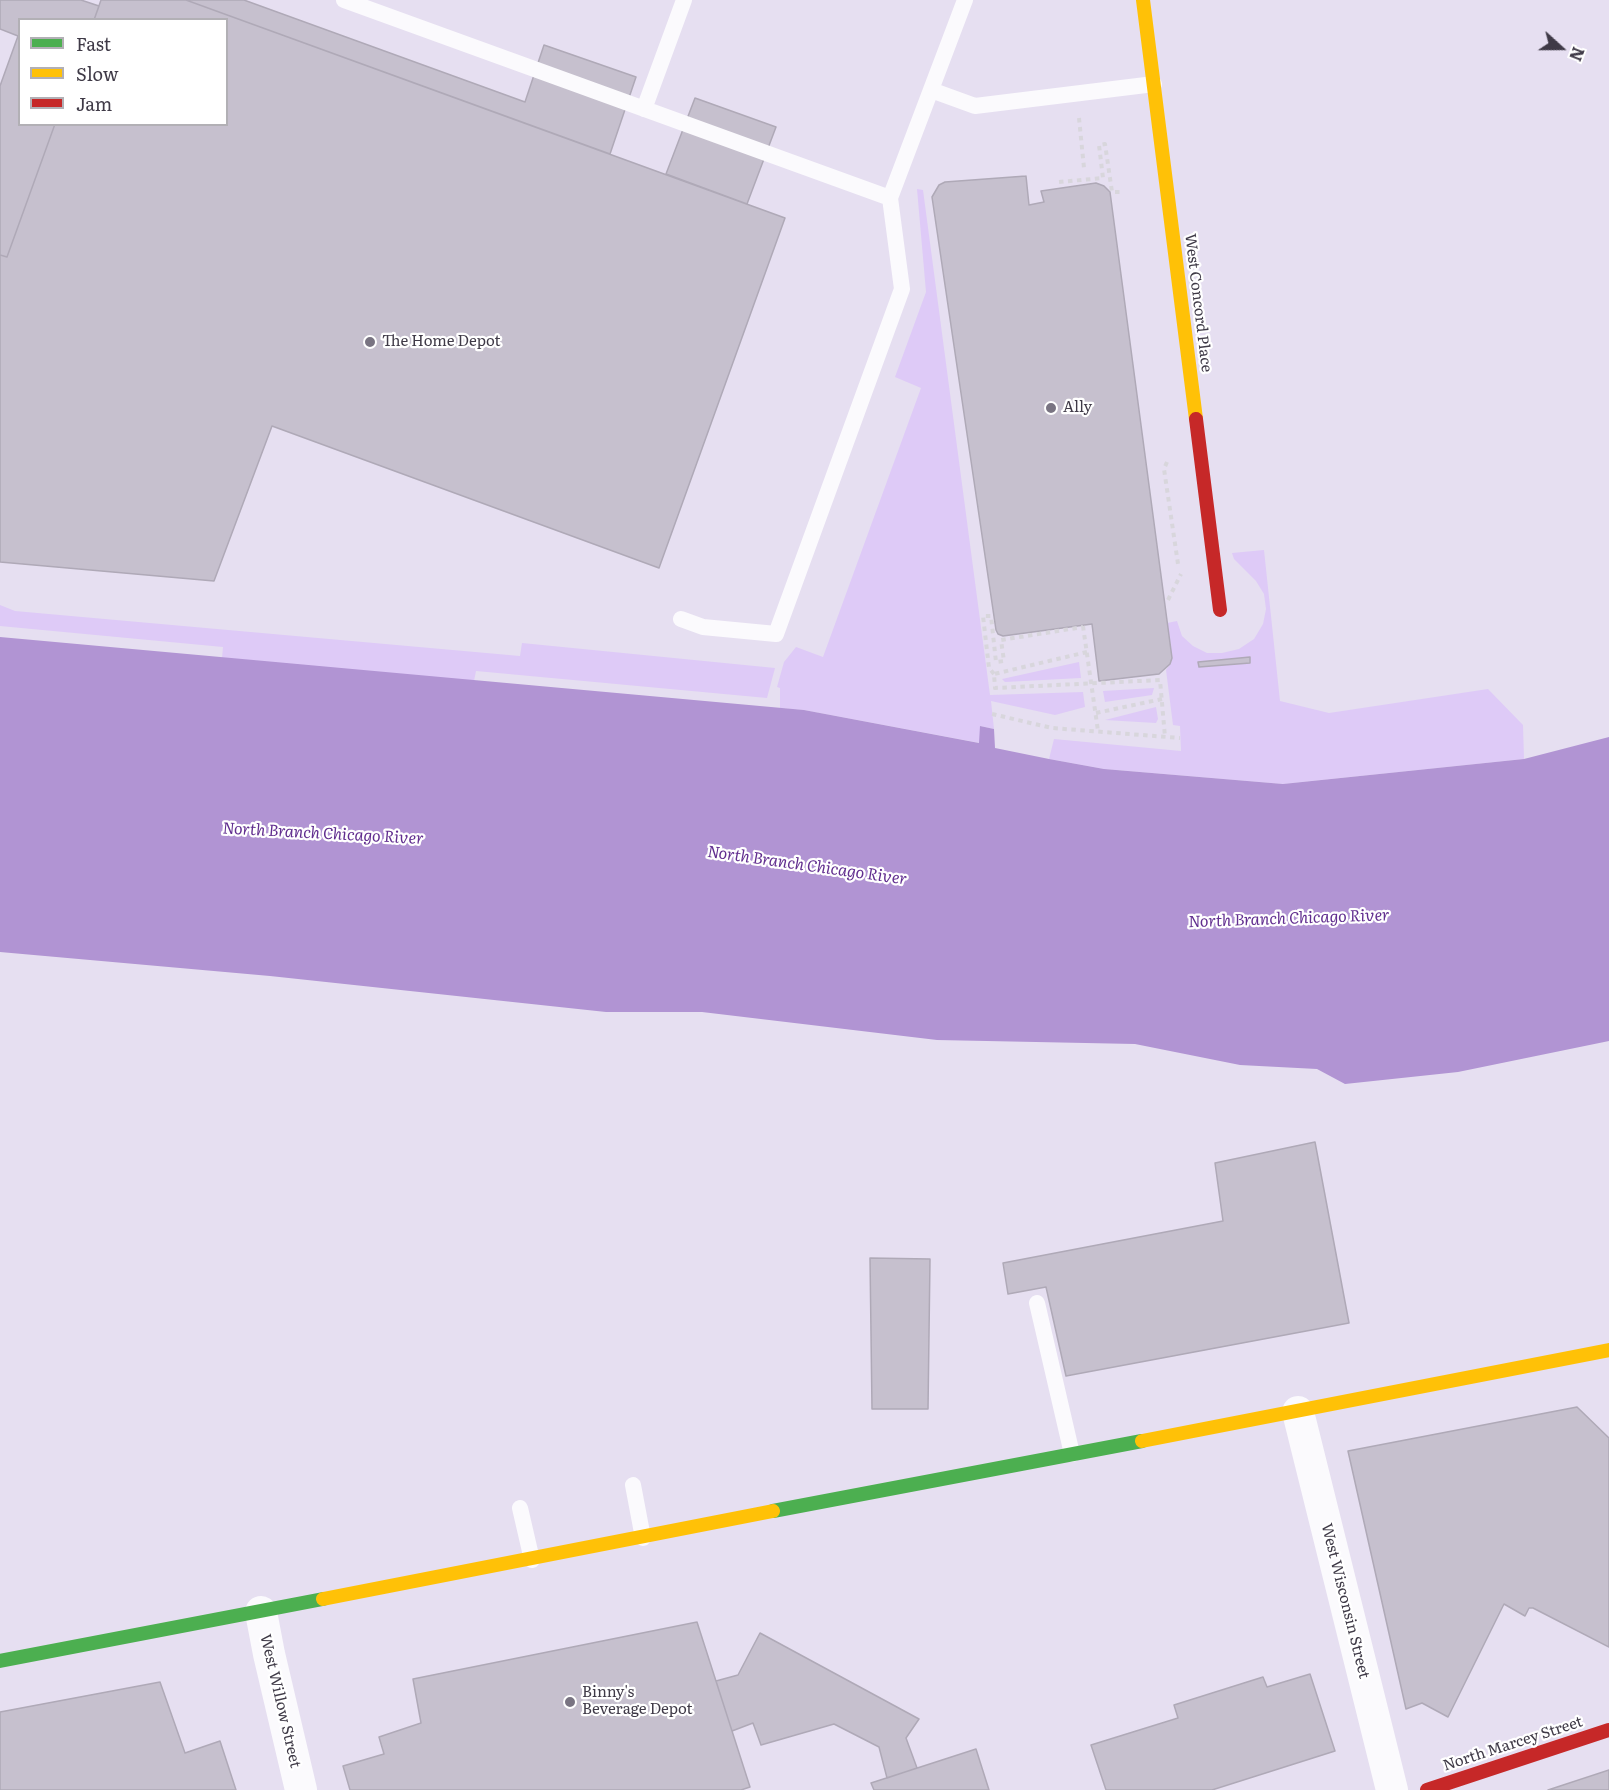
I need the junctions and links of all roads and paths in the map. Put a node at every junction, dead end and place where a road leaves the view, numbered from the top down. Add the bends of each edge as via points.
1 (344, 0) edge
2 (684, 0) edge
3 (965, 0) edge
4 (1143, 0) edge
5 (1154, 84) junction
6 (932, 90) junction
7 (644, 109) junction
8 (1089, 116) dead end
9 (1084, 168) dead end
10 (1059, 183) dead end
11 (1120, 192) dead end
12 (890, 198) junction
13 (1220, 610) dead end
14 (681, 619) dead end
15 (1087, 652) junction
16 (994, 674) junction
17 (1091, 683) junction
18 (1162, 699) junction
19 (1095, 713) junction
20 (992, 714) dead end
21 (1098, 731) junction
22 (1165, 737) junction
23 (1180, 738) dead end
24 (1037, 1303) dead end
25 (1609, 1350) edge
26 (1298, 1412) junction
27 (1072, 1454) junction
28 (633, 1485) dead end
29 (520, 1508) dead end
30 (643, 1538) junction
31 (532, 1560) junction
32 (261, 1612) junction
33 (0, 1661) edge
34 (1609, 1730) edge
35 (301, 1790) edge
36 (1392, 1790) edge
37 (1427, 1790) edge

1 - 7 lane
2 - 7 lane
3 - 6 lane
4 - 5 street, West Concord Place
5 - 6 lane via 975,106
5 - 13 street, West Concord Place
6 - 12 lane
7 - 12 lane
8 - 9 path via 1079,117
10 - 11 path via 1103,178 1099,145 1105,144 1113,192
12 - 14 lane via 902,290 776,634 703,627
15 - 16 path
15 - 16 path via 1083,626 1001,640 1004,661 996,662 991,616 983,616 989,668
15 - 17 path
16 - 17 path via 995,688
17 - 18 path via 1160,681
17 - 19 path
18 - 19 path
18 - 22 path
19 - 21 path
20 - 21 path via 1052,728
21 - 22 path
22 - 23 path
24 - 27 lane
25 - 26 street
26 - 27 street
26 - 36 street, West Wisconsin Street
27 - 30 street
28 - 30 lane
29 - 31 lane
30 - 31 street
31 - 32 street
32 - 33 street
32 - 35 street, West Willow Street
34 - 37 street, North Marcey Street

